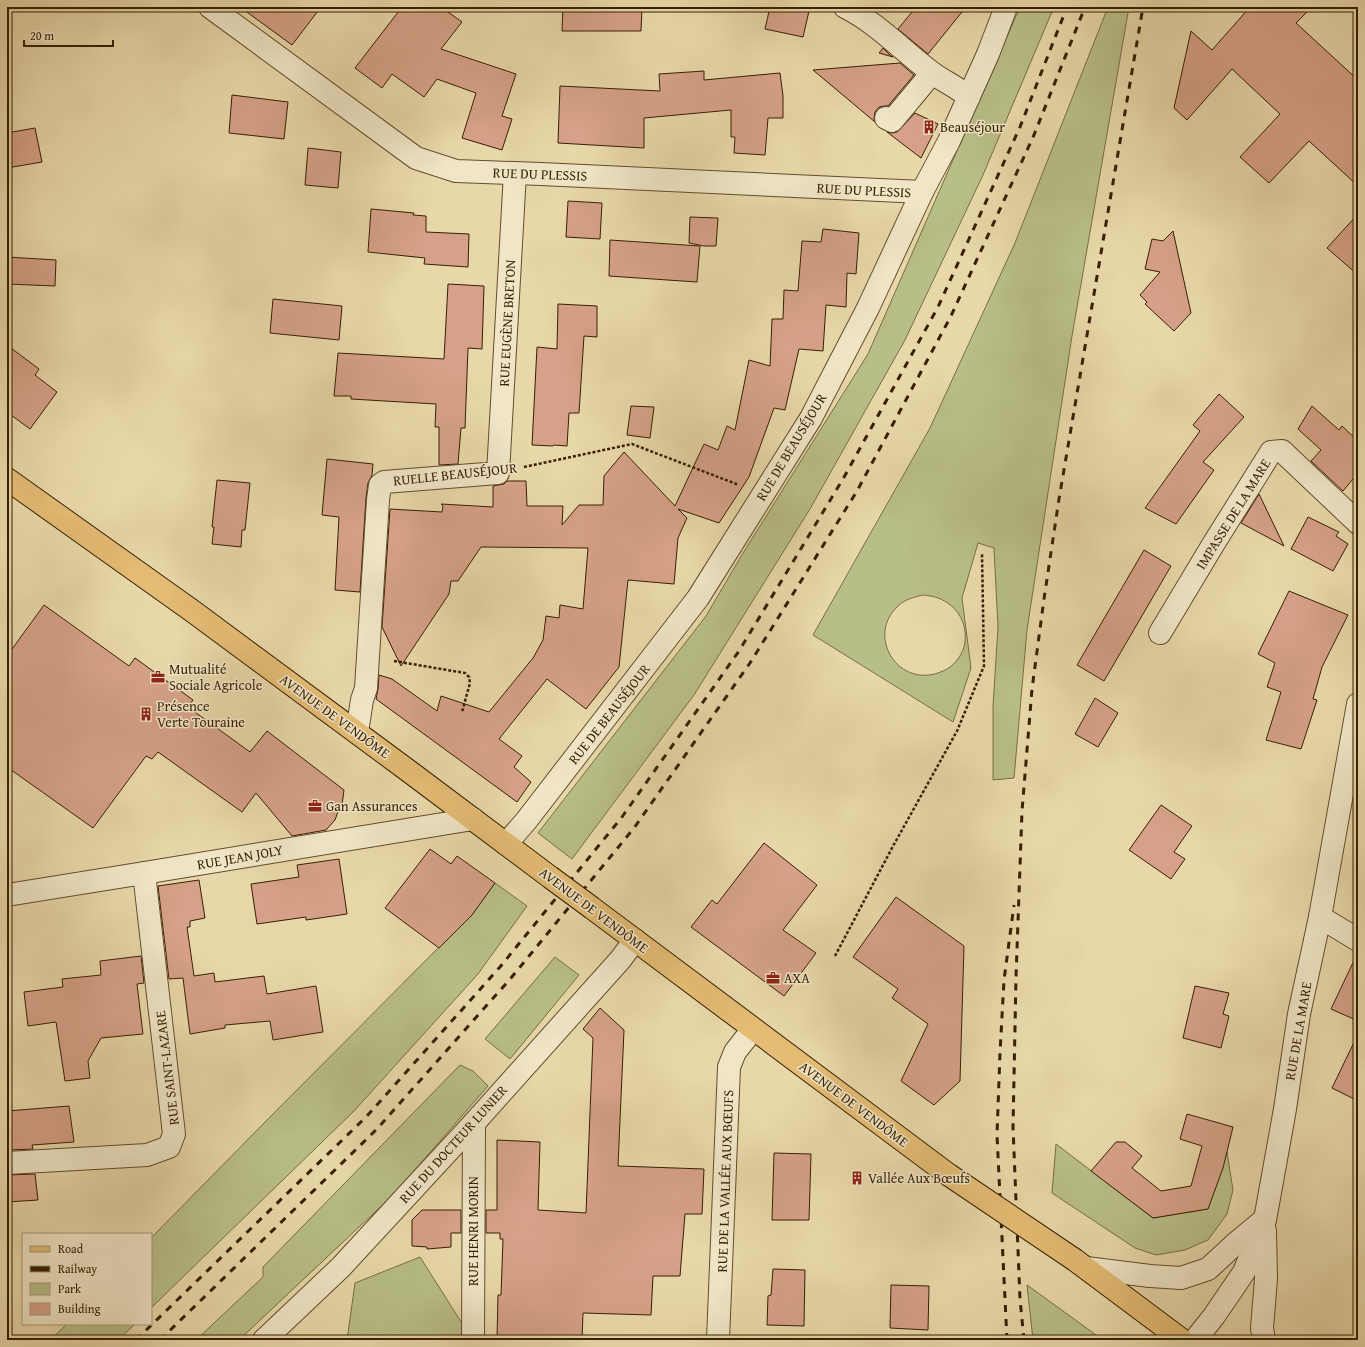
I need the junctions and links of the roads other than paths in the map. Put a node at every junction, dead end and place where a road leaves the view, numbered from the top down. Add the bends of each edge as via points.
1 (210, 7) edge
2 (845, 7) edge
3 (1006, 7) edge
4 (932, 73) junction
5 (969, 97) junction
6 (886, 118) dead end
7 (515, 173) junction
8 (922, 192) junction
9 (498, 473) joint
10 (7, 479) edge
11 (1358, 523) edge
12 (1160, 633) dead end
13 (1358, 704) edge
14 (357, 732) junction
15 (473, 819) junction
16 (506, 844) junction
17 (144, 873) junction
18 (7, 894) edge
19 (1320, 917) junction
20 (635, 940) junction
21 (1358, 940) edge
22 (753, 1029) junction
23 (474, 1123) junction
24 (7, 1163) edge
25 (1265, 1220) junction
26 (1080, 1264) junction
27 (264, 1340) edge
28 (473, 1340) edge
29 (718, 1340) edge
30 (1182, 1340) edge
31 (1195, 1340) edge
32 (1264, 1340) edge

1 - 7 street, RUE DU PLESSIS via 416,158 456,171
2 - 4 street via 861,15
3 - 5 street, RUE DE BEAUSÉJOUR
4 - 5 street
4 - 6 street via 892,122
5 - 8 street, RUE DE BEAUSÉJOUR
7 - 8 street, RUE DU PLESSIS
7 - 9 street, RUE EUGÈNE BRETON
8 - 16 street, RUE DE BEAUSÉJOUR via 868,308 811,418 698,598
9 - 14 street, RUELLE BEAUSÉJOUR via 384,482 380,485 366,688
10 - 14 main road, AVENUE DE VENDÔME
11 - 12 street, IMPASSE DE LA MARE via 1282,451 1271,452
13 - 19 street, RUE DE LA MARE
14 - 15 main road, AVENUE DE VENDÔME
15 - 16 main road, AVENUE DE VENDÔME
15 - 17 street, RUE JEAN JOLY
16 - 20 main road, AVENUE DE VENDÔME, bridge
17 - 18 street, RUE JEAN JOLY
17 - 24 street, RUE SAINT-LAZARE via 174,1134 169,1147 147,1155
19 - 21 street
19 - 25 street, RUE DE LA MARE via 1299,1014
20 - 22 main road, AVENUE DE VENDÔME
20 - 23 street, RUE DU DOCTEUR LUNIER
22 - 26 main road, AVENUE DE VENDÔME, bridge via 949,1175
22 - 29 street, RUE DE LA VALLÉE AUX BŒUFS via 735,1052 729,1067
23 - 27 street, RUE DU DOCTEUR LUNIER via 341,1267
23 - 28 street, RUE HENRI MORIN
25 - 26 street via 1208,1269 1181,1278 1150,1276
25 - 31 street, RUE DE LA MARE via 1244,1272
25 - 32 street via 1266,1279 1262,1328
26 - 30 main road, AVENUE DE VENDÔME

